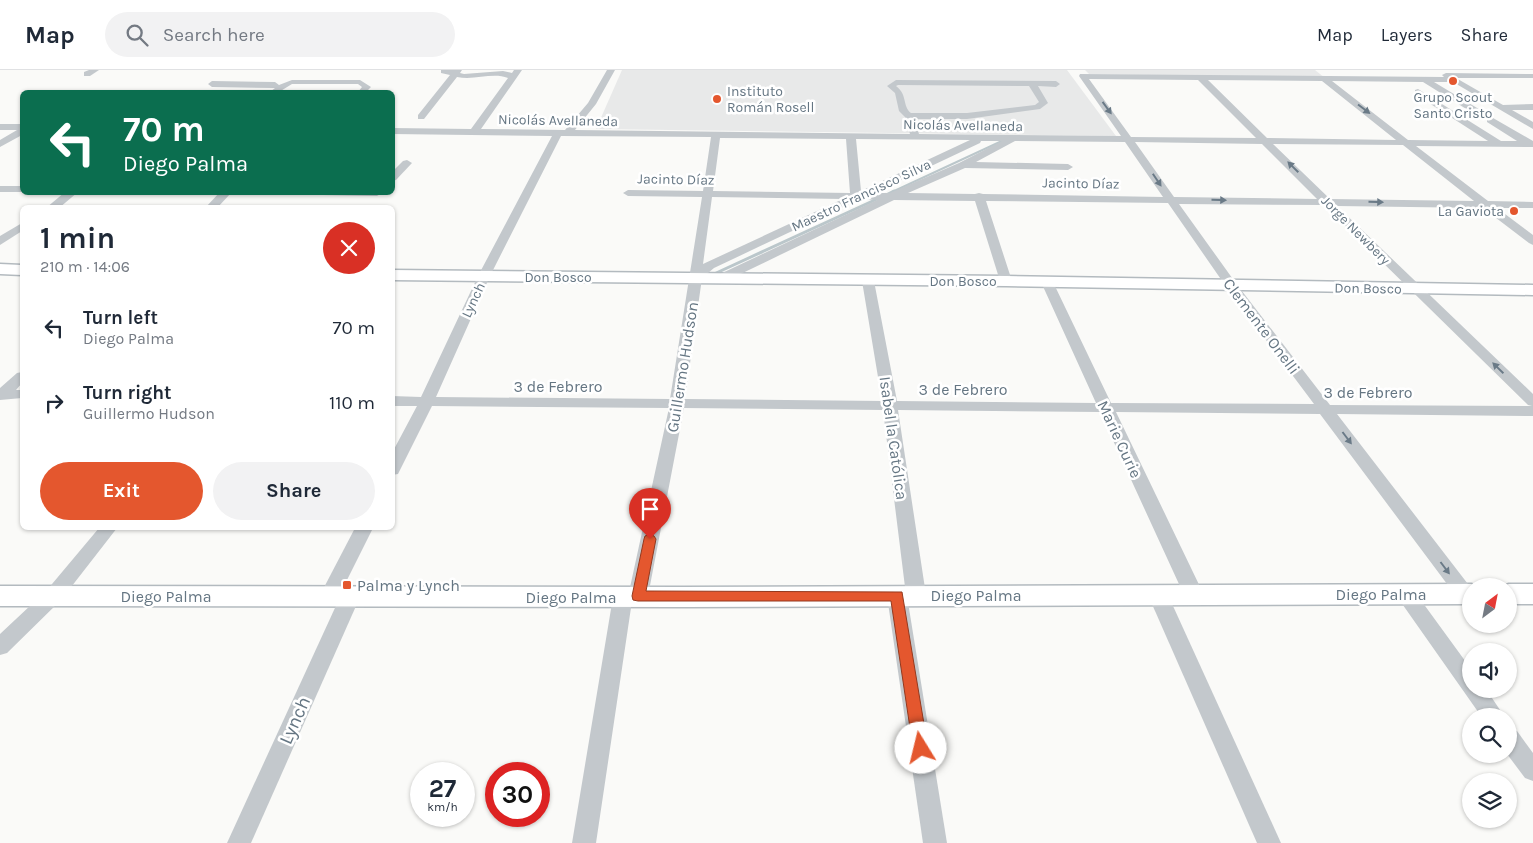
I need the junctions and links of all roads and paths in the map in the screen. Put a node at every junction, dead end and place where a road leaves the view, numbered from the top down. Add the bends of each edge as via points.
1 (611, 70) edge
2 (1438, 70) edge
3 (444, 71) edge
4 (456, 72) edge
5 (516, 73) edge
6 (1446, 75) junction
7 (1533, 76) edge
8 (1326, 77) edge
9 (1201, 78) junction
10 (1424, 80) junction
11 (1455, 80) junction
12 (212, 84) dead end
13 (1032, 84) junction
14 (1056, 84) dead end
15 (269, 90) edge
16 (277, 90) edge
17 (364, 90) edge
18 (1418, 92) dead end
19 (1502, 107) junction
20 (1533, 108) edge
21 (1479, 113) dead end
22 (421, 116) dead end
23 (909, 116) junction
24 (1490, 120) dead end
25 (1533, 126) edge
26 (0, 127) edge
27 (20, 129) edge
28 (20, 130) edge
29 (395, 131) edge
30 (474, 132) junction
31 (563, 133) junction
32 (716, 136) junction
33 (851, 137) junction
34 (916, 138) junction
35 (982, 138) junction
36 (1014, 139) junction
37 (1130, 140) junction
38 (1266, 141) junction
39 (1408, 142) junction
40 (0, 144) edge
41 (1500, 144) junction
42 (1531, 144) edge
43 (407, 163) dead end
44 (962, 165) junction
45 (1068, 167) dead end
46 (395, 175) edge
47 (0, 189) edge
48 (20, 189) edge
49 (628, 193) dead end
50 (708, 194) junction
51 (69, 195) edge
52 (224, 195) edge
53 (375, 195) edge
54 (862, 195) junction
55 (889, 196) junction
56 (979, 196) junction
57 (1170, 199) junction
58 (1328, 201) junction
59 (1485, 204) junction
60 (54, 205) edge
61 (213, 205) edge
62 (367, 205) edge
63 (1533, 205) edge
64 (20, 227) edge
65 (1533, 240) edge
66 (0, 241) edge
67 (0, 269) edge
68 (20, 270) edge
69 (395, 275) edge
70 (484, 276) junction
71 (695, 277) junction
72 (722, 278) junction
73 (868, 281) junction
74 (1006, 281) junction
75 (1047, 282) junction
76 (1231, 286) junction
77 (1414, 289) junction
78 (1533, 290) edge
79 (20, 378) edge
80 (1, 394) edge
81 (20, 394) edge
82 (395, 401) edge
83 (426, 402) junction
84 (1533, 402) edge
85 (677, 404) junction
86 (890, 406) junction
87 (1106, 408) junction
88 (1324, 409) junction
89 (1533, 411) edge
90 (395, 464) edge
91 (106, 530) edge
92 (363, 530) edge
93 (1462, 586) edge
94 (1405, 593) junction
95 (1462, 594) edge
96 (1518, 594) edge
97 (1533, 594) edge
98 (1158, 595) junction
99 (1194, 595) junction
100 (0, 596) edge
101 (54, 596) junction
102 (631, 596) junction
103 (907, 596) junction
104 (339, 597) junction
105 (0, 646) edge
106 (1462, 672) edge
107 (1517, 749) edge
108 (1533, 771) edge
109 (239, 843) edge
110 (584, 843) edge
111 (935, 843) edge
112 (1269, 843) edge

1 - 31 street, Lynch via 586,114
2 - 6 street
3 - 4 street
4 - 5 street via 470,76
4 - 22 street
5 - 30 street
6 - 7 street
6 - 11 street
8 - 9 street
8 - 10 street
8 -> 39 street
9 -> 37 street, Clemente Onelli via 1083,76
9 - 38 street, Jorge Newbery
10 - 11 street
10 - 21 street
11 - 19 street
12 - 15 street via 275,86
13 - 14 street
13 - 23 street via 1044,103 1037,107 967,116
13 - 23 street via 892,84 899,92 903,111
16 - 17 street via 290,82 329,81 360,82 367,87
18 - 41 street
19 - 20 street
19 - 25 street
23 - 34 street
24 - 42 street
26 - 27 street
28 - 40 street
29 - 30 street, Nicolás Avellaneda
30 - 31 street, Nicolás Avellaneda
31 - 32 street, Nicolás Avellaneda
31 - 70 street, Lynch
32 - 33 street, Nicolás Avellaneda
32 - 50 street, Guillermo Hudson
33 - 34 street, Nicolás Avellaneda
33 - 54 street
34 - 35 street, Nicolás Avellaneda
35 - 36 street, Nicolás Avellaneda
35 - 54 street, Maestro Francisco Silva
36 - 37 street, Nicolás Avellaneda
36 - 44 street, Maestro Francisco Silva
37 - 38 street, Nicolás Avellaneda
37 -> 57 street, Clemente Onelli
38 - 39 street, Nicolás Avellaneda
58 -> 38 street, Jorge Newbery
39 - 41 street, Nicolás Avellaneda
39 - 59 street
41 - 42 street, Nicolás Avellaneda
43 - 46 street
44 - 45 street
44 - 55 street, Maestro Francisco Silva
47 - 48 street
49 - 50 street, Jacinto Díaz
50 - 54 street, Jacinto Díaz
50 - 71 street, Guillermo Hudson
51 - 60 street
52 - 61 street
53 - 62 street
54 - 55 street, Jacinto Díaz
54 - 71 street, Maestro Francisco Silva via 710,265
55 - 56 street, Jacinto Díaz
55 - 72 street, Maestro Francisco Silva
56 - 57 street, Jacinto Díaz
56 - 74 street
57 -> 58 street, Jacinto Díaz
57 - 76 street, Clemente Onelli
58 -> 59 street, Jacinto Díaz
58 - 77 street, Jorge Newbery
59 - 63 street, Jacinto Díaz
59 - 65 street
64 - 66 street
67 - 68 street
69 - 70 street, Don Bosco
70 - 71 street, Don Bosco
70 - 83 street, Lynch
71 - 72 street, Don Bosco
71 - 85 street, Guillermo Hudson
72 - 73 street, Don Bosco
73 - 74 street, Don Bosco
73 - 86 street, Isabel la Católica
74 - 75 street, Don Bosco
75 - 76 street, Don Bosco
75 - 87 street, Marie Curie
76 - 77 street, Don Bosco
76 - 88 street, Clemente Onelli
77 - 78 street, Don Bosco
84 -> 77 street, Jorge Newbery
79 - 80 street
80 - 81 street
82 - 83 street, 3 de Febrero
83 - 85 street, 3 de Febrero
83 - 90 street, Lynch
85 - 86 street, 3 de Febrero
85 - 102 street, Guillermo Hudson
86 - 87 street, 3 de Febrero
86 - 103 street, Isabel la Católica
87 - 88 street, 3 de Febrero
87 - 99 street, Marie Curie
88 - 89 street, 3 de Febrero
88 -> 93 street, Clemente Onelli
91 - 101 street
92 - 104 street, Lynch
94 - 95 street, Diego Palma
94 - 99 street, Diego Palma
94 - 106 street
96 - 97 street
98 - 99 street, Diego Palma
98 - 103 street, Diego Palma
98 - 112 street
100 - 101 street, Diego Palma
101 - 104 street, Diego Palma
101 - 105 street
102 - 103 street, Diego Palma
102 - 104 street, Diego Palma
102 - 110 street, Guillermo Hudson
103 - 111 street, Isabel la Católica
104 - 109 street, Lynch
107 - 108 street

